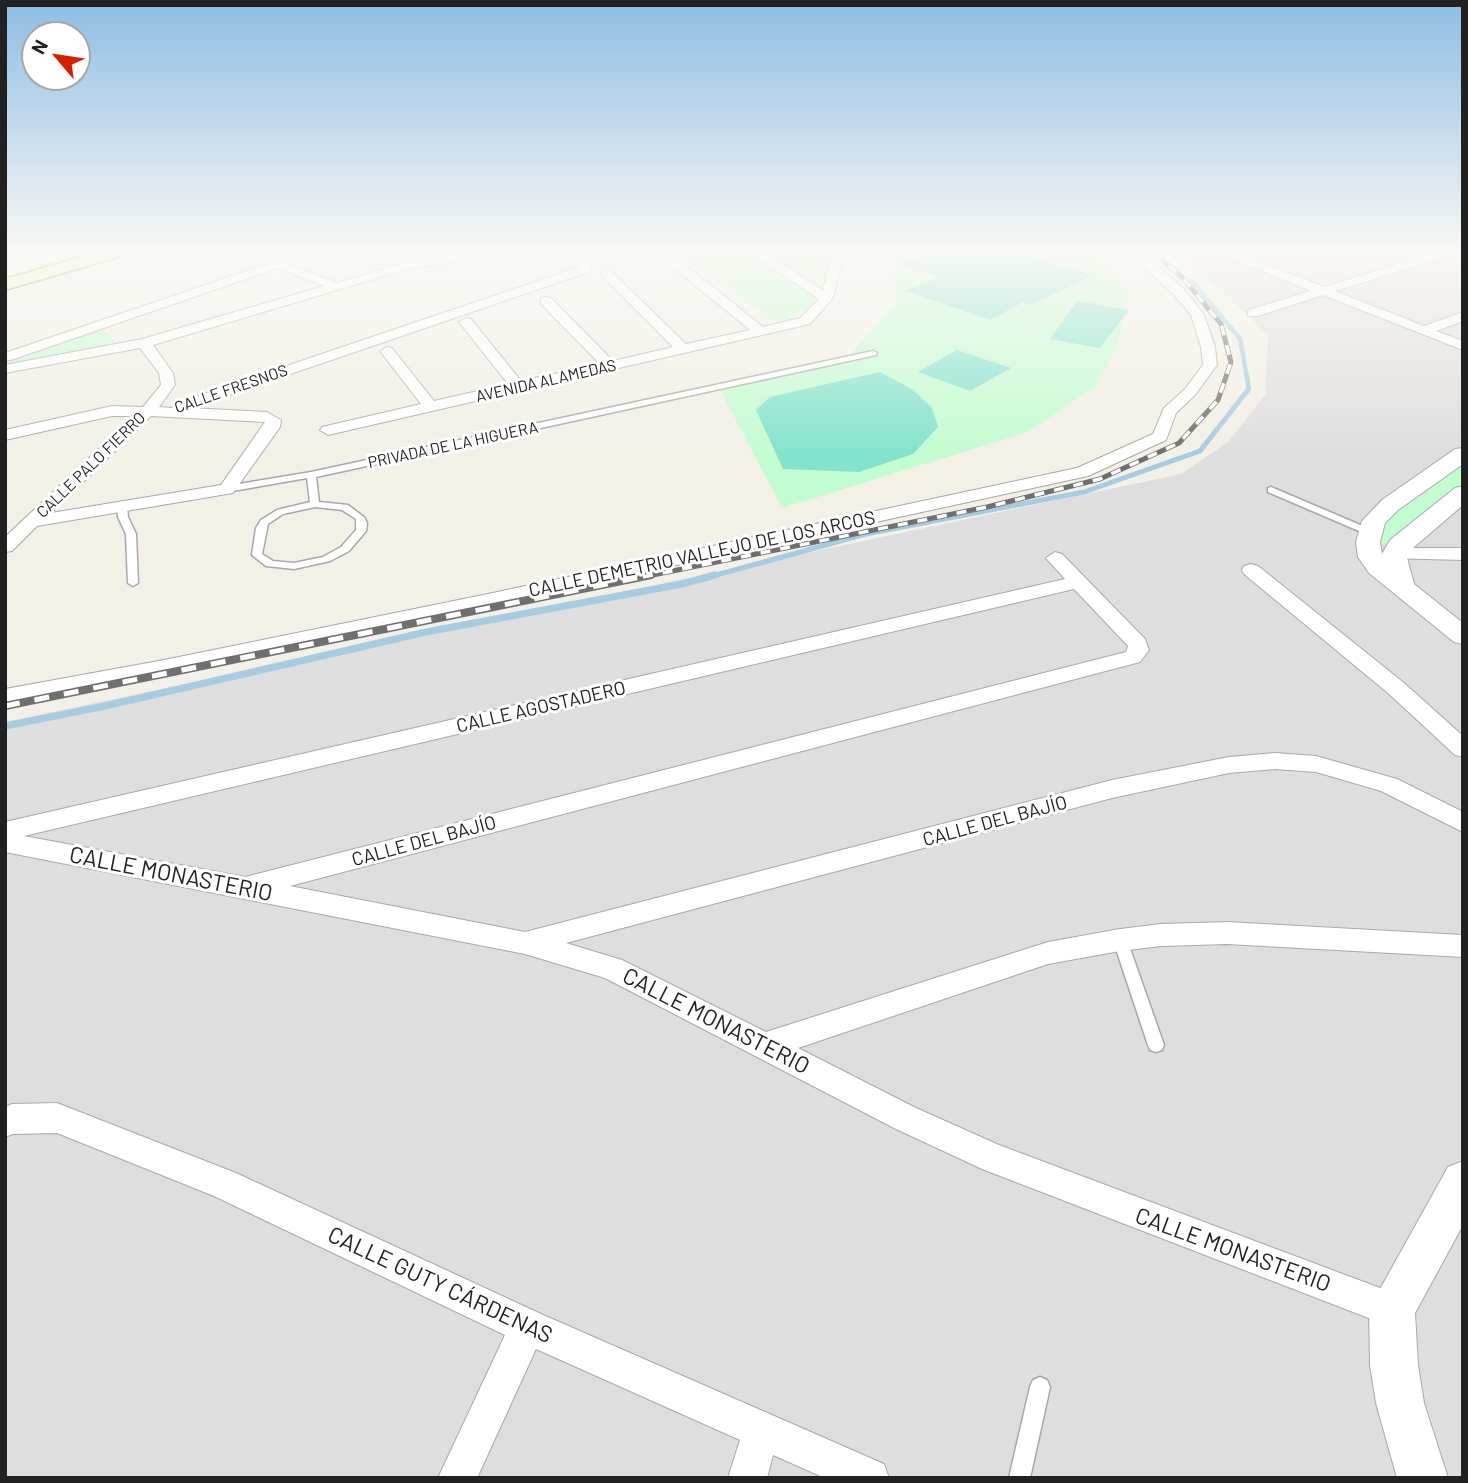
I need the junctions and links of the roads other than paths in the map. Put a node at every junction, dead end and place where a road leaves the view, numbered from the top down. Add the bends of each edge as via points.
1 (123, 317) edge
2 (228, 317) edge
3 (443, 317) edge
4 (562, 317) edge
5 (651, 317) edge
6 (743, 317) edge
7 (809, 317) edge
8 (1198, 317) edge
9 (1389, 317) edge
10 (1460, 317) edge
11 (466, 322) dead end
12 (1423, 331) junction
13 (761, 332) junction
14 (144, 342) junction
15 (1463, 346) edge
16 (684, 350) junction
17 (387, 351) dead end
18 (873, 353) dead end
19 (5, 358) edge
20 (610, 366) junction
21 (5, 369) edge
22 (518, 387) junction
23 (431, 407) junction
24 (148, 411) junction
25 (166, 411) junction
26 (328, 430) dead end
27 (5, 435) edge
28 (1463, 454) edge
29 (311, 475) junction
30 (227, 489) junction
31 (1271, 489) dead end
32 (1463, 493) edge
33 (315, 504) junction
34 (122, 506) junction
35 (31, 522) junction
36 (1369, 532) junction
37 (5, 547) edge
38 (1394, 554) junction
39 (1463, 554) edge
40 (1055, 558) dead end
41 (1251, 570) dead end
42 (1078, 582) junction
43 (133, 583) dead end
44 (1404, 590) junction
45 (1463, 636) edge
46 (5, 696) edge
47 (1463, 749) edge
48 (1463, 823) edge
49 (5, 831) edge
50 (5, 842) edge
51 (243, 888) junction
52 (1120, 940) junction
53 (524, 943) junction
54 (1463, 946) edge
55 (765, 1045) junction
56 (1156, 1045) dead end
57 (5, 1122) edge
58 (1463, 1182) edge
59 (1392, 1309) junction
60 (528, 1327) junction
61 (1040, 1387) dead end
62 (762, 1430) junction
63 (457, 1478) edge
64 (747, 1478) edge
65 (870, 1478) edge
66 (1019, 1478) edge
67 (1423, 1478) edge

1 - 19 street
2 - 14 street
3 - 25 street, CALLE FRESNOS
4 - 20 street
5 - 16 street
6 - 13 street
7 - 13 street, AVENIDA ALAMEDAS
8 - 46 street, CALLE DEMETRIO VALLEJO DE LOS ARCOS via 1210,365 1169,411 1160,437 1094,467 488,600
9 - 12 street
10 - 12 street
11 - 22 street
12 - 15 street
13 - 16 street, AVENIDA ALAMEDAS
14 - 21 street
14 - 24 street, CALLE PALO FIERRO via 166,373 168,385
16 - 20 street, AVENIDA ALAMEDAS
17 - 23 street
18 - 29 lane, PRIVADA DE LA HIGUERA
20 - 22 street, AVENIDA ALAMEDAS
22 - 23 street, AVENIDA ALAMEDAS
23 - 26 street, AVENIDA ALAMEDAS
24 - 25 street
24 - 27 street via 112,411
24 - 35 street, CALLE PALO FIERRO
25 - 30 street via 273,420
28 - 36 street via 1390,505
29 - 30 lane, PRIVADA DE LA HIGUERA
29 - 33 lane
30 - 34 street, PRIVADA DE LA HIGUERA
31 - 36 lane
32 - 38 street
33 - 33 lane via 280,512 264,522 257,555 270,564 294,566 345,549 360,531 360,518 345,508
34 - 35 street, PRIVADA DE LA HIGUERA
34 - 43 lane via 131,534
35 - 37 street, CALLE PALO FIERRO
36 - 44 street via 1370,557
38 - 39 street
38 - 44 street
40 - 42 street
41 - 47 street
42 - 49 street, CALLE AGOSTADERO
42 - 51 street, CALLE DEL BAJÍO via 1138,644 1133,657
44 - 45 street
48 - 53 street, CALLE DEL BAJÍO via 1389,785 1316,764 1229,765 1112,789
50 - 51 street, CALLE MONASTERIO
51 - 53 street, CALLE MONASTERIO
52 - 54 street via 1227,933
52 - 55 street via 1048,953
52 - 56 lane
53 - 55 street, CALLE MONASTERIO via 628,975
55 - 59 street, CALLE MONASTERIO via 993,1158
57 - 60 street, CALLE GUTY CÁRDENAS via 57,1118 224,1184
58 - 59 street
59 - 67 street via 1400,1403
60 - 62 street, CALLE GUTY CÁRDENAS
60 - 63 street
61 - 66 lane
62 - 64 street
62 - 65 street, CALLE GUTY CÁRDENAS

